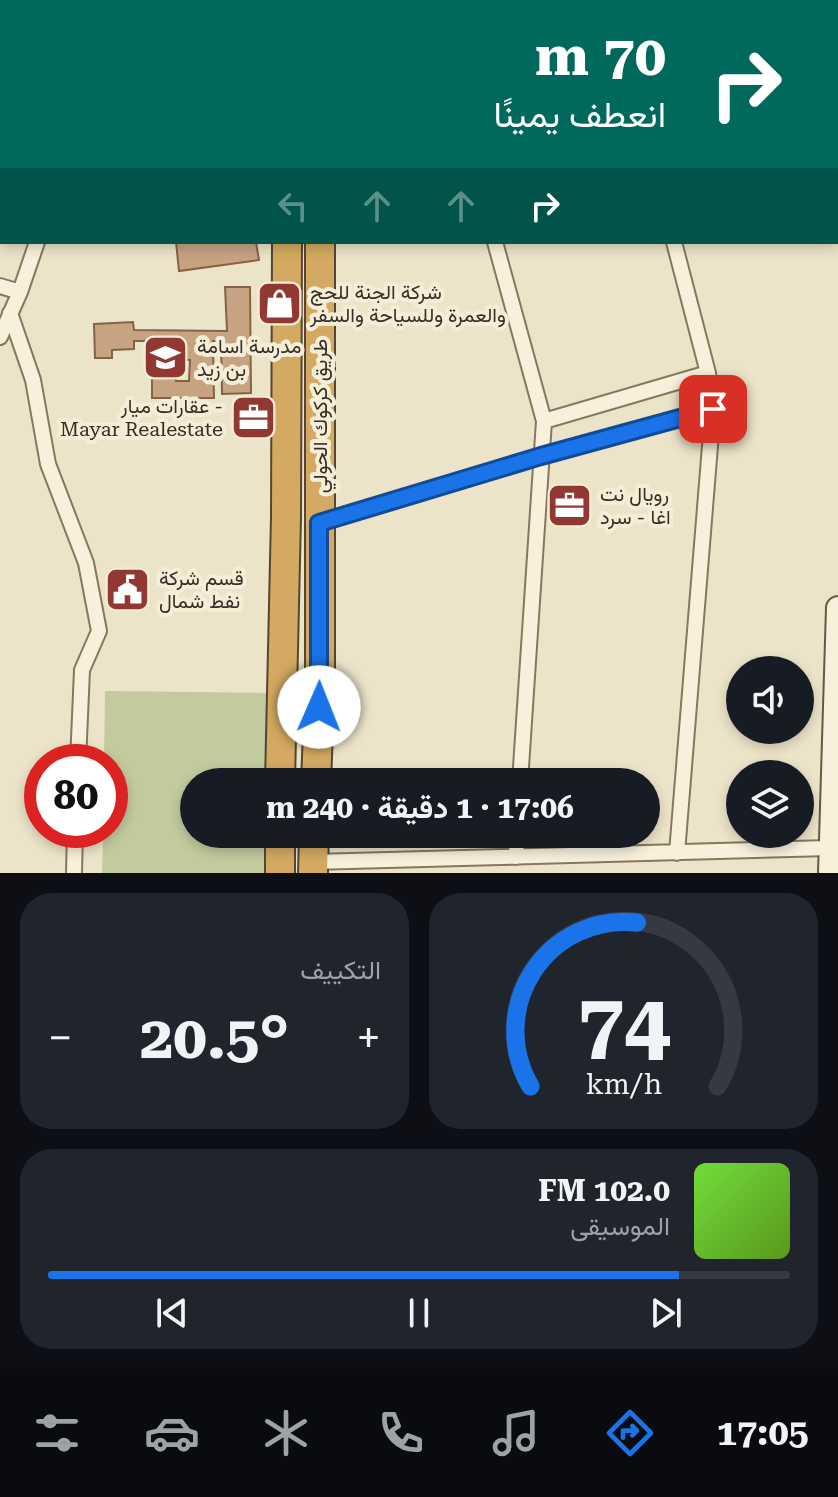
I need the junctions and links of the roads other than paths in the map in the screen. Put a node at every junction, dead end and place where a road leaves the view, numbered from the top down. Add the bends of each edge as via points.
1 (36, 244) edge
2 (287, 244) edge
3 (320, 244) edge
4 (496, 244) edge
5 (675, 244) edge
6 (0, 286) edge
7 (20, 292) junction
8 (10, 313) junction
9 (0, 337) edge
10 (708, 373) junction
11 (713, 409) junction
12 (544, 421) junction
13 (541, 456) junction
14 (319, 523) junction
15 (838, 608) edge
16 (281, 679) junction
17 (320, 682) junction
18 (79, 744) edge
19 (280, 768) edge
20 (317, 768) edge
21 (521, 768) edge
22 (75, 848) edge
23 (280, 848) edge
24 (314, 848) edge
25 (516, 848) edge
26 (830, 848) junction
27 (677, 853) junction
28 (516, 857) junction
29 (313, 868) edge
30 (74, 873) edge
31 (280, 873) edge
32 (830, 873) edge

1 - 7 street
2 - 16 highway, طريق كركوك الحولي
3 - 14 highway, طريق كركوك الحولي
4 - 12 street
5 - 10 street
6 - 7 street
7 - 8 street
8 - 9 street
8 - 18 street via 33,380 48,464 86,563 99,631 82,670
10 - 11 street
10 - 12 street
11 - 13 street
11 - 27 street
12 - 13 street
13 - 14 street
13 - 21 street
14 - 17 highway, طريق كركوك الحولي
15 - 26 main road
16 - 17 highway
16 - 19 highway, طريق كركوك الحولي
17 - 20 highway, طريق كركوك الحولي
22 - 30 street
23 - 31 highway
24 - 29 highway
25 - 28 street
26 - 27 street
26 - 32 main road
27 - 28 street
28 - 29 street

